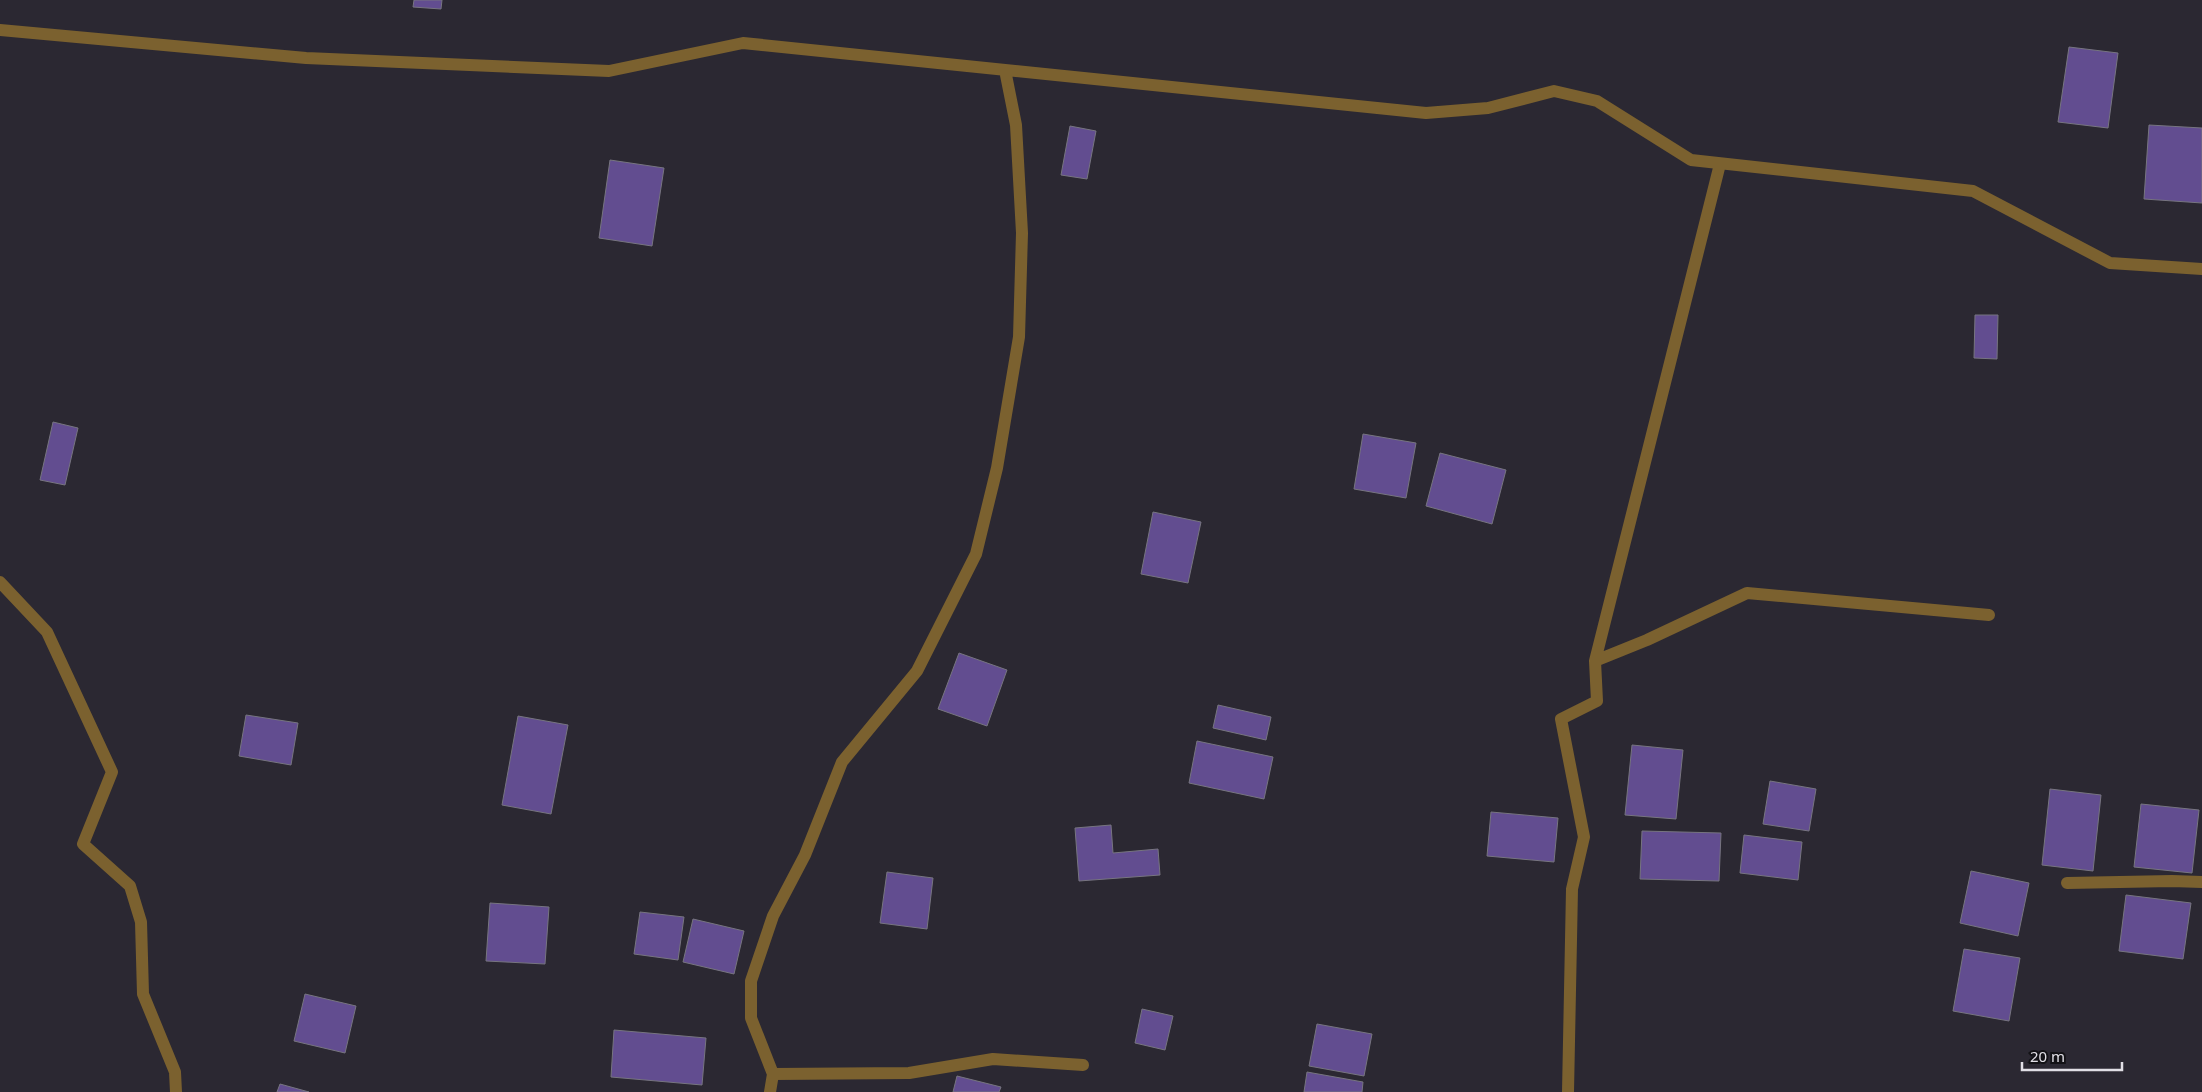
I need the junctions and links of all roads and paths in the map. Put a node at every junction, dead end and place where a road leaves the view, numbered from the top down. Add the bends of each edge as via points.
1 (0, 30) edge
2 (1005, 70) junction
3 (1720, 164) junction
4 (2202, 269) edge
5 (0, 582) edge
6 (1989, 615) dead end
7 (1595, 661) junction
8 (2202, 882) edge
9 (2067, 883) dead end
10 (1083, 1065) dead end
11 (773, 1074) junction
12 (176, 1092) edge
13 (770, 1092) edge
14 (1568, 1092) edge

1 - 2 street via 306,58 609,71 743,43
2 - 3 street via 1426,113 1488,108 1554,91 1597,101 1692,160
2 - 11 street via 1016,125 1022,233 1019,338 998,468 976,554 917,671 842,762 805,854 773,916 751,981 751,1018
3 - 4 street via 1973,191 2110,263
3 - 7 street
5 - 12 street via 47,632 112,772 83,844 130,886 141,922 143,994 175,1072
6 - 7 street via 1747,593
7 - 14 street via 1597,701 1562,719 1584,836 1572,889
8 - 9 street
10 - 11 street via 993,1059 909,1073
11 - 13 street

